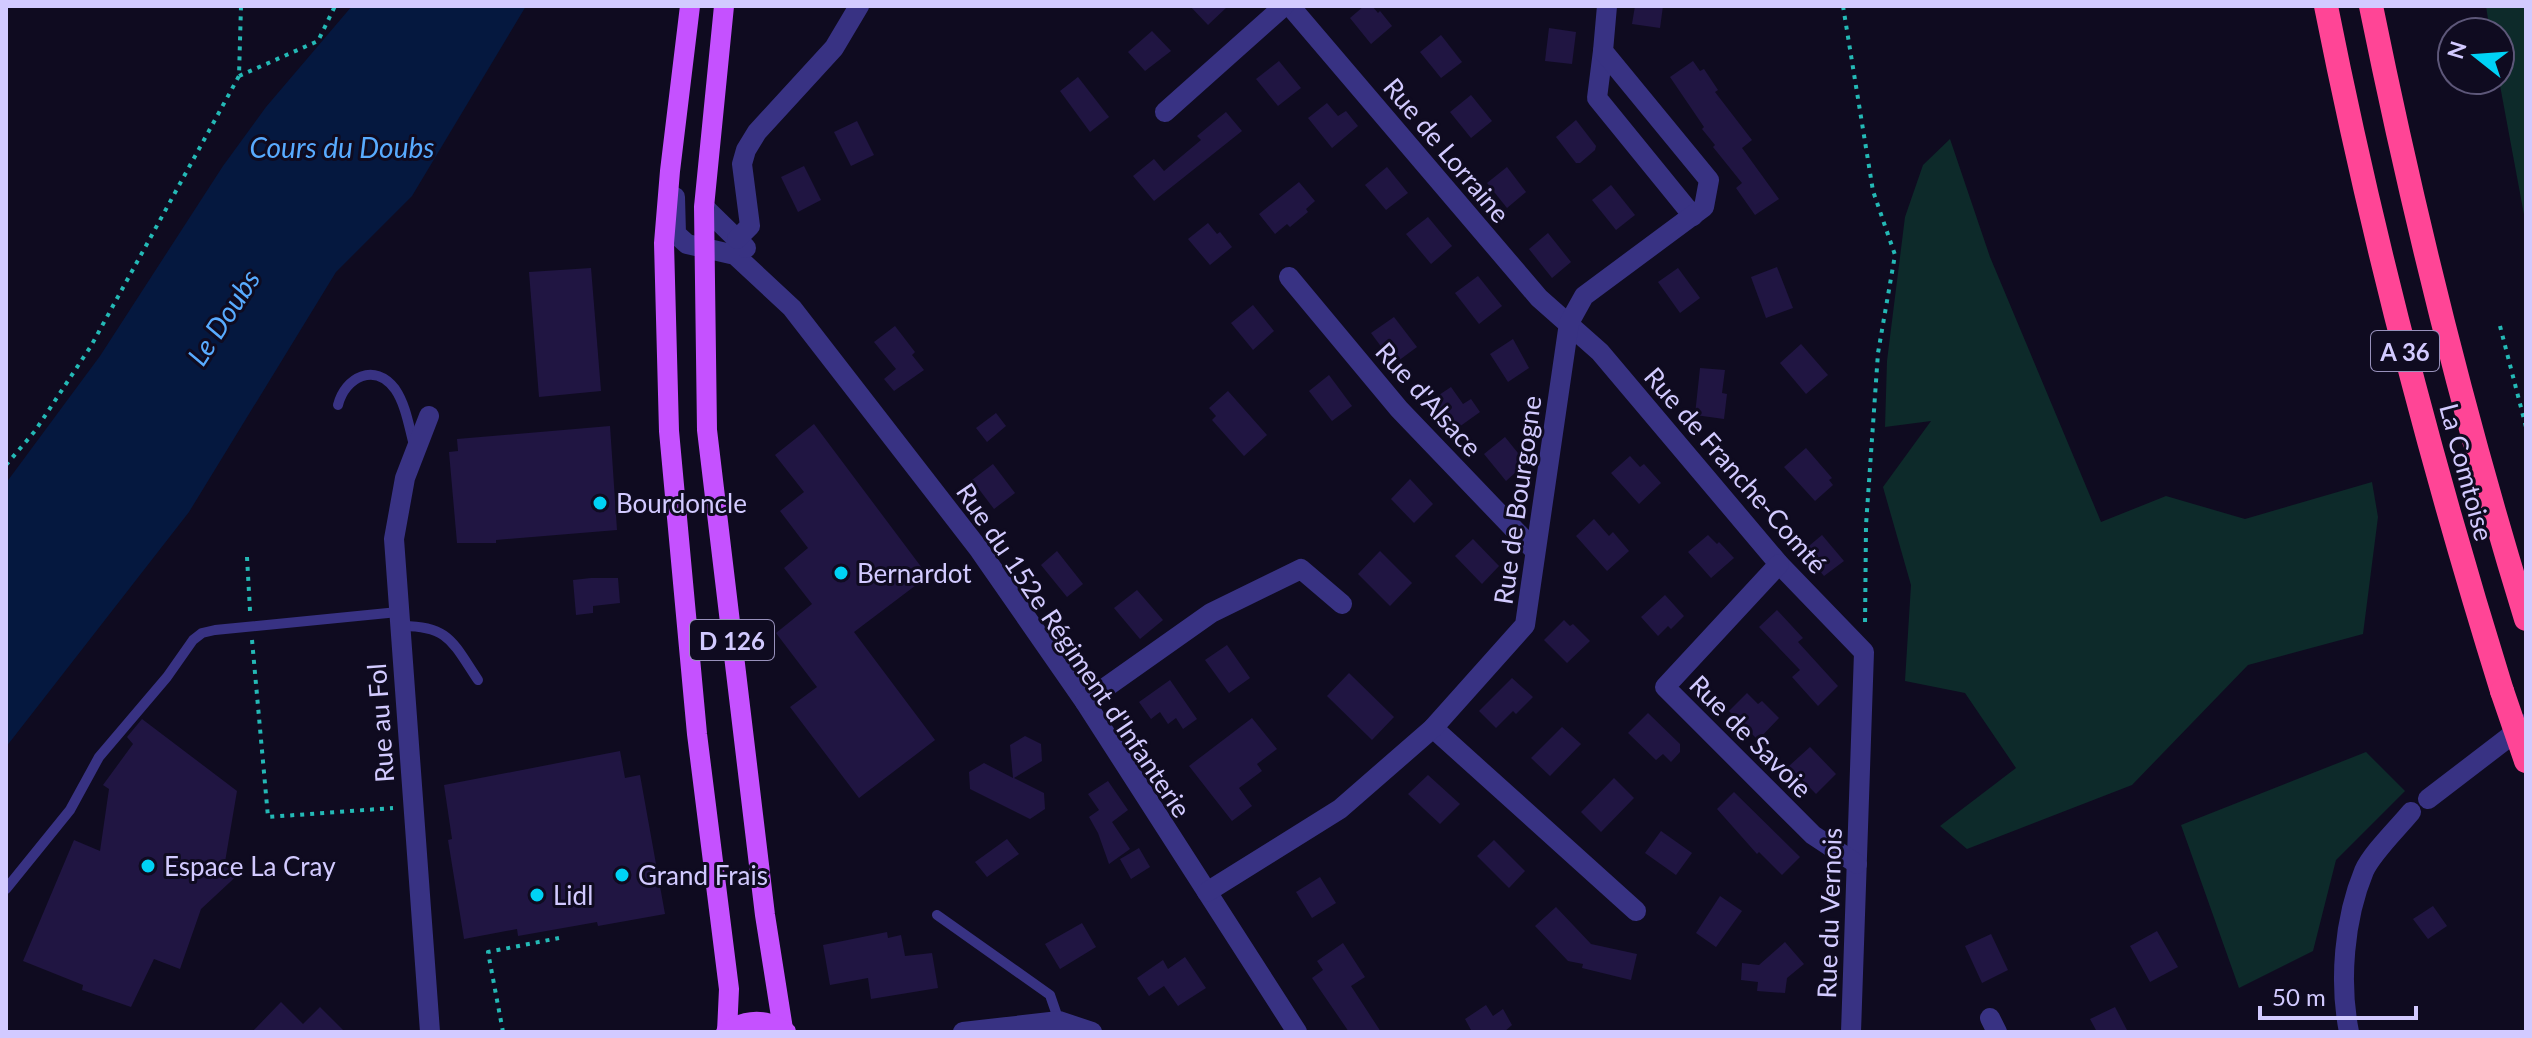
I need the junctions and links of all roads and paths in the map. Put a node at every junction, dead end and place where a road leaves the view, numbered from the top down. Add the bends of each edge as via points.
1 (241, 6) edge
2 (335, 6) edge
3 (690, 6) edge
4 (724, 6) edge
5 (859, 6) edge
6 (1287, 6) edge
7 (1607, 6) edge
8 (1843, 6) edge
9 (2326, 6) edge
10 (2371, 6) edge
11 (1603, 51) junction
12 (239, 76) junction
13 (680, 89) junction
14 (1165, 112) dead end
15 (704, 207) junction
16 (1693, 216) junction
17 (737, 239) junction
18 (705, 250) junction
19 (1289, 277) dead end
20 (792, 308) junction
21 (1569, 323) junction
22 (2500, 326) dead end
23 (338, 405) dead end
24 (429, 416) dead end
25 (2526, 427) edge
26 (415, 451) junction
27 (6, 465) edge
28 (1535, 551) junction
29 (247, 557) dead end
30 (1779, 564) junction
31 (1342, 604) dead end
32 (399, 619) junction
33 (2526, 619) edge
34 (251, 626) junction
35 (1864, 652) junction
36 (478, 680) dead end
37 (1085, 702) junction
38 (2526, 724) edge
39 (1433, 728) junction
40 (2526, 761) edge
41 (2428, 799) dead end
42 (412, 807) junction
43 (2411, 812) dead end
44 (1857, 864) junction
45 (6, 889) edge
46 (1207, 892) junction
47 (1636, 911) dead end
48 (937, 915) dead end
49 (559, 938) dead end
50 (1059, 1021) junction
51 (784, 1031) edge
52 (430, 1032) edge
53 (503, 1032) edge
54 (726, 1032) edge
55 (963, 1032) edge
56 (1092, 1032) edge
57 (1297, 1032) edge
58 (1851, 1032) edge
59 (2349, 1032) edge

1 - 12 path
2 - 12 path via 318,41
3 - 13 main road, D 126
4 - 15 main road, D 126
5 - 17 street via 834,48 746,150 742,164 750,226
6 - 14 street, Rue de Lorraine
6 - 21 street, Rue de Lorraine via 1539,298
7 - 11 street
8 - 35 path via 1873,191 1895,255 1877,369
9 - 40 highway, La Comtoise / A 36, bridge via 2409,366 2460,553
10 - 33 highway, La Comtoise / A 36 via 2450,347
11 - 16 street via 1597,98
11 - 16 street, Rue de Bourgogne via 1709,180 1704,207
12 - 27 path via 91,346
13 - 18 street via 676,234
13 - 54 main road, D 126 via 664,243 669,431 697,734 729,989
15 - 17 street, Rue du 152e Régiment d'Infanterie
15 - 18 main road, D 126
16 - 21 street, Rue de Bourgogne via 1584,296
17 - 20 street, Rue du 152e Régiment d'Infanterie via 774,278
18 - 20 street, Rue du 152e Régiment d'Infanterie via 735,255
18 - 51 main road, D 126 via 707,430 765,915
19 - 28 street, Rue d'Alsace via 1399,409
20 - 37 street, Rue du 152e Régiment d'Infanterie via 978,548
21 - 28 street, Rue de Bourgogne
21 - 30 street, Rue de Franche-Comté via 1600,352
22 - 25 path
23 - 26 lane via 353,379 363,375 386,381 402,403
24 - 26 street, Rue au Fol
26 - 32 street, Rue au Fol via 394,539
28 - 39 street, Rue de Bourgogne via 1525,625
29 - 34 path
30 - 35 street, Rue de Franche-Comté
30 - 44 street, Rue de Savoie via 1665,687 1813,835
31 - 37 street via 1301,569 1211,613
32 - 34 lane
32 - 36 lane via 436,629 451,640
32 - 42 street, Rue au Fol
34 - 42 path via 268,817
34 - 45 lane via 202,633 193,640 99,757 70,810
35 - 44 street, Rue du Vernois
37 - 46 street, Rue du 152e Régiment d'Infanterie
38 - 41 street
39 - 46 street, Rue de Bourgogne via 1340,809
39 - 47 street
42 - 52 street, Rue au Fol
43 - 59 street via 2364,869 2345,942
44 - 58 street, Rue du Vernois
46 - 57 street, Rue du 152e Régiment d'Infanterie
48 - 50 lane via 1050,995
49 - 53 path via 488,952
50 - 55 street
50 - 56 street
51 - 54 main road via 748,1022

